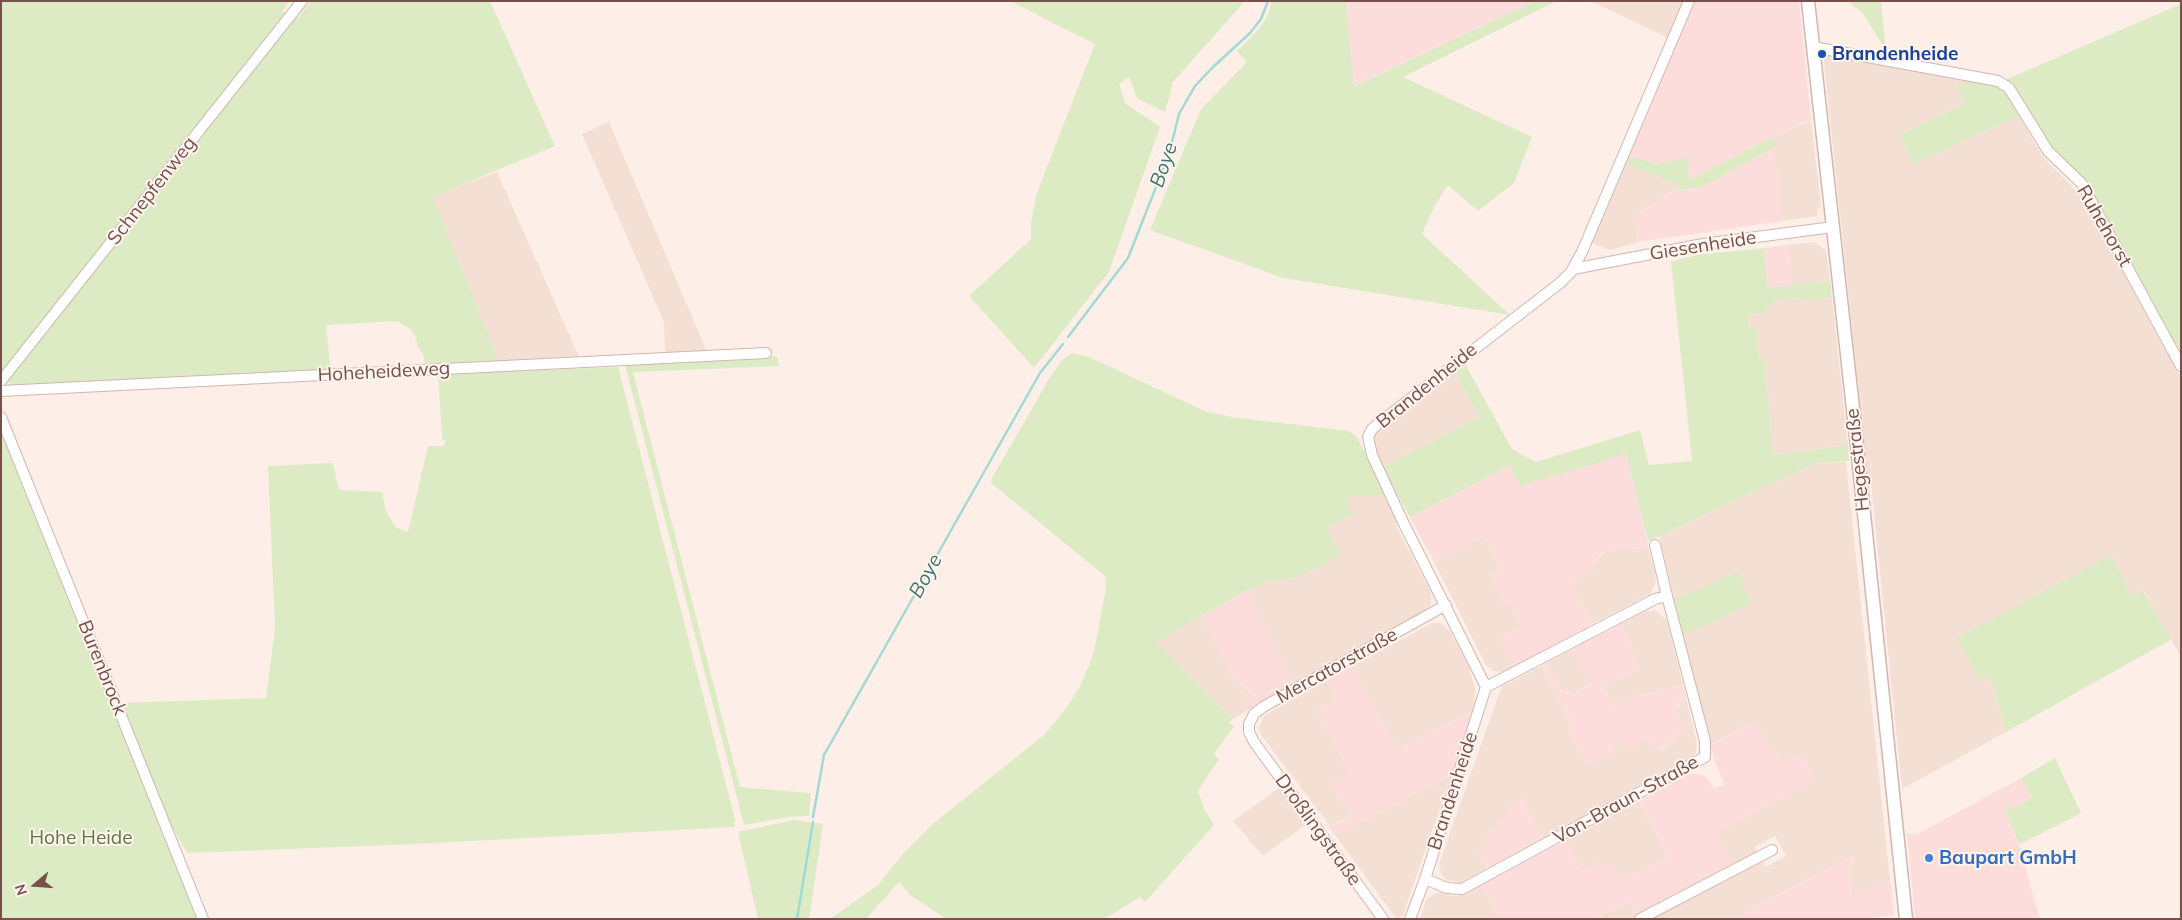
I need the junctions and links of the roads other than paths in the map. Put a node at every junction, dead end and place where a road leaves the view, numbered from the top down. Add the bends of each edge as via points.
1 (302, 1) edge
2 (1689, 1) edge
3 (1808, 1) edge
4 (1813, 47) junction
5 (1833, 227) junction
6 (1573, 269) junction
7 (766, 353) dead end
8 (2181, 366) edge
9 (1, 381) edge
10 (1, 391) edge
11 (1, 417) edge
12 (1655, 545) dead end
13 (1667, 596) junction
14 (1446, 605) junction
15 (1486, 687) junction
16 (1254, 742) joint
17 (1772, 850) dead end
18 (1425, 878) junction
19 (203, 919) edge
20 (1383, 919) edge
21 (1410, 919) edge
22 (1640, 919) edge
23 (1906, 919) edge

1 - 9 street, Schnepfenweg
2 - 6 street, Brandenheide
3 - 4 street, Hegestraße
4 - 5 street, Hegestraße
4 - 8 street, Ruhehorst via 1998,81 2009,88 2048,151 2082,184
5 - 6 street, Giesenheide via 1703,244
5 - 23 street, Hegestraße
6 - 14 street, Brandenheide via 1560,283 1379,423 1368,437 1372,455 1391,497
7 - 10 street, Hoheheideweg
11 - 19 street, Burenbrock
12 - 13 street, Von-Braun-Straße
13 - 15 street via 1655,599
13 - 18 street, Von-Braun-Straße via 1706,741 1705,757 1462,889 1447,888
14 - 15 street, Brandenheide
14 - 16 street, Mercatorstraße via 1263,707 1250,720
15 - 18 street, Brandenheide
16 - 20 street, Droßlingstraße
17 - 22 street
18 - 21 street, Brandenheide

